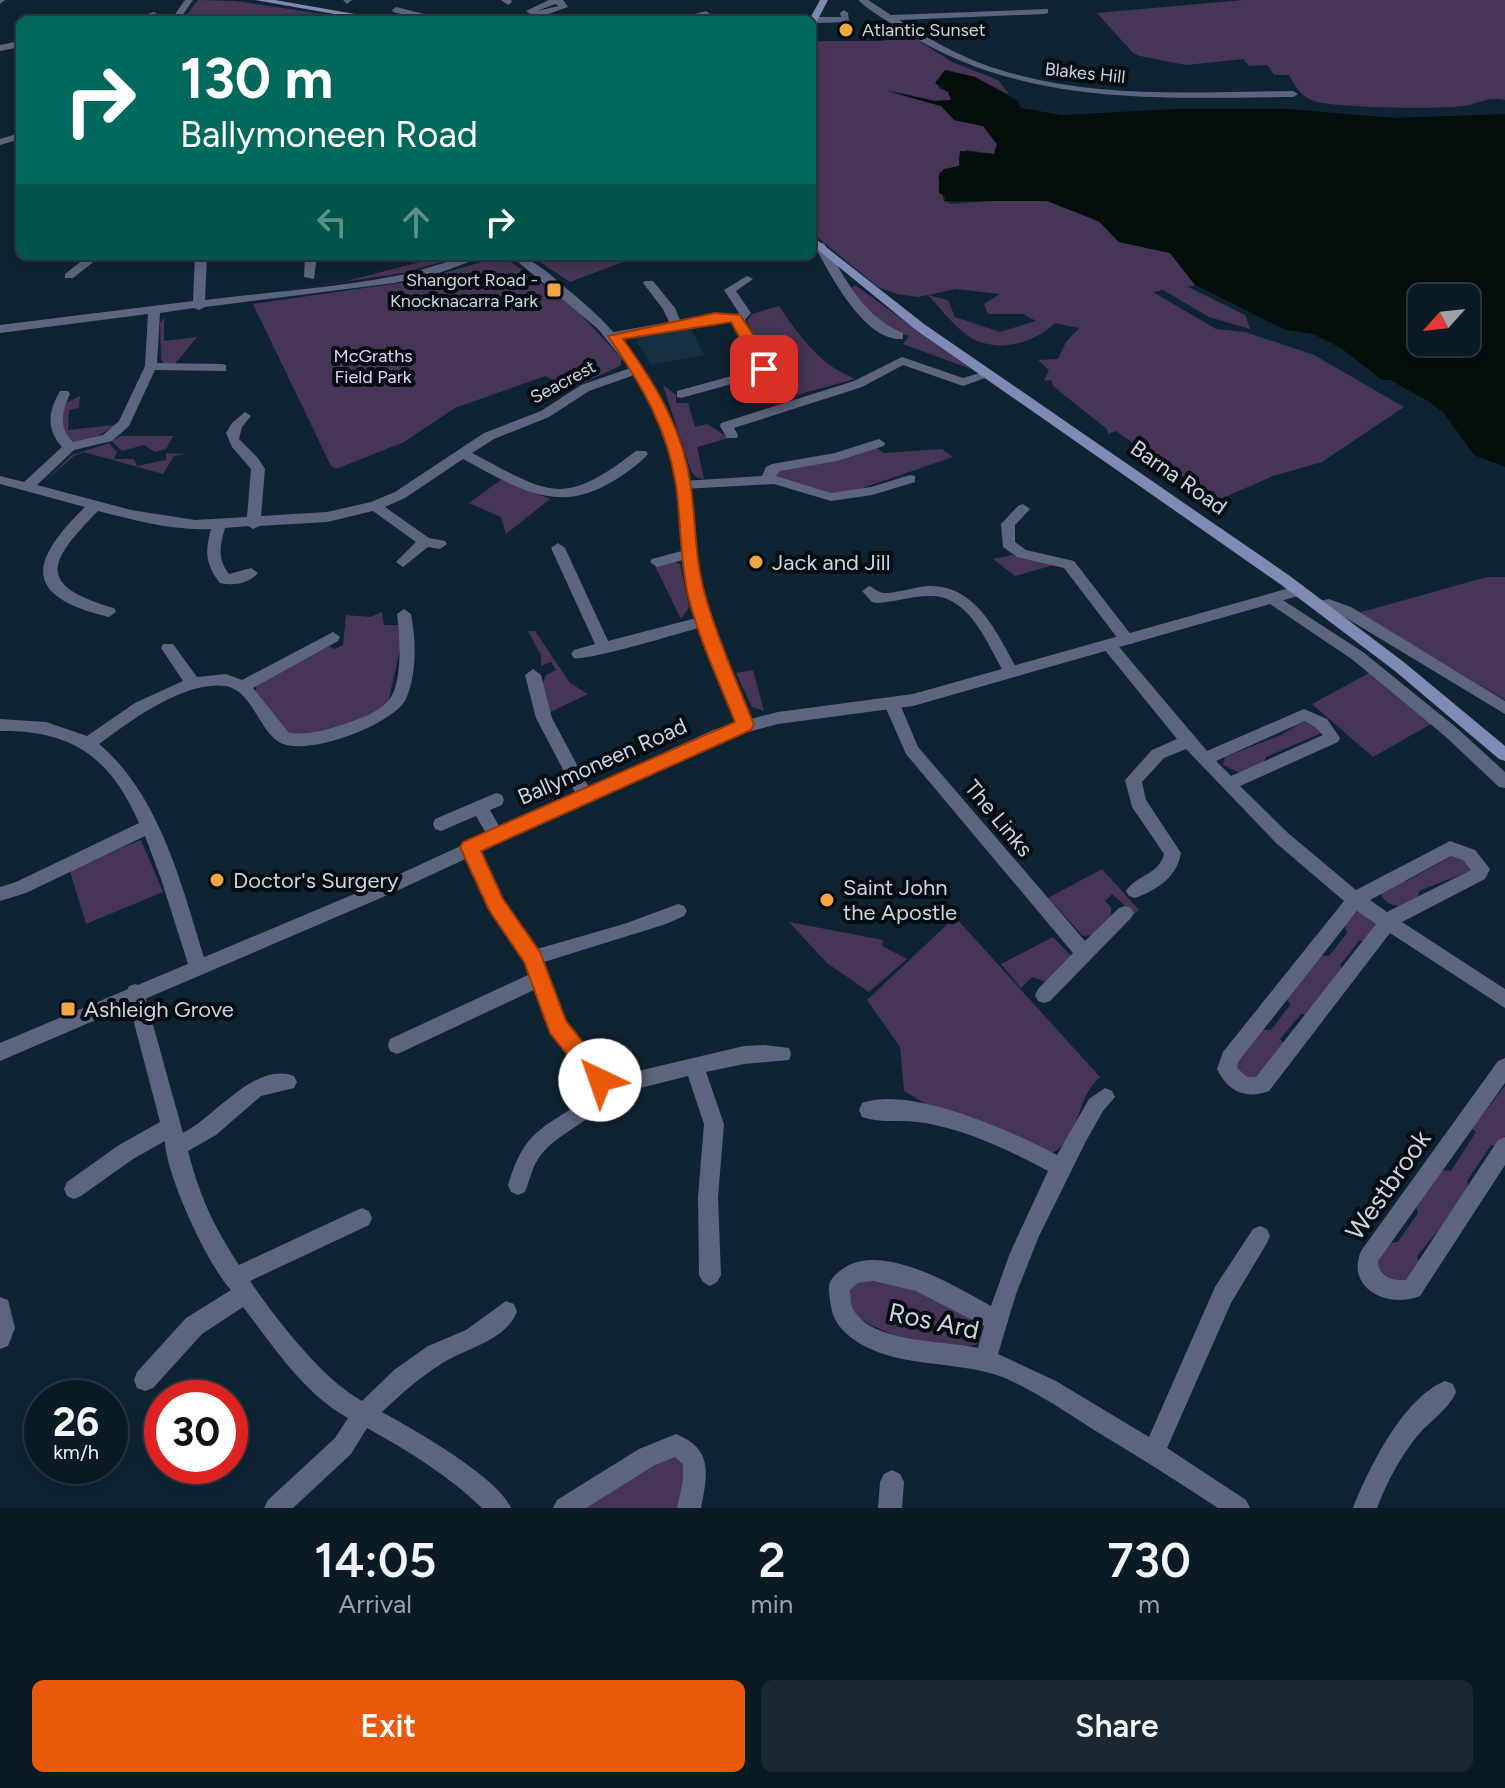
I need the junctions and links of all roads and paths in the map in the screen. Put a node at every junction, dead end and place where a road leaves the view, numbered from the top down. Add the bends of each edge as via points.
1 (259, 0) edge
2 (862, 0) edge
3 (396, 10) dead end
4 (1045, 11) dead end
5 (844, 13) dead end
6 (706, 14) dead end
7 (154, 15) dead end
8 (150, 16) edge
9 (360, 16) edge
10 (421, 16) edge
11 (698, 16) edge
12 (889, 18) junction
13 (816, 22) edge
14 (1293, 94) dead end
15 (816, 242) edge
16 (90, 260) edge
17 (201, 260) edge
18 (311, 260) edge
19 (466, 260) edge
20 (522, 260) edge
21 (69, 276) dead end
22 (310, 277) dead end
23 (747, 279) dead end
24 (861, 281) junction
25 (649, 283) dead end
26 (843, 285) junction
27 (199, 307) junction
28 (154, 313) junction
29 (739, 320) junction
30 (676, 324) junction
31 (4, 329) edge
32 (614, 336) junction
33 (899, 336) dead end
34 (151, 366) junction
35 (222, 368) dead end
36 (639, 369) junction
37 (990, 374) junction
38 (64, 394) dead end
39 (681, 394) dead end
40 (245, 416) dead end
41 (732, 435) dead end
42 (879, 443) dead end
43 (70, 447) junction
44 (463, 454) junction
45 (641, 454) dead end
46 (910, 479) dead end
47 (0, 480) edge
48 (768, 480) junction
49 (683, 485) junction
50 (28, 486) junction
51 (95, 505) junction
52 (375, 506) junction
53 (1023, 509) dead end
54 (253, 524) junction
55 (219, 526) junction
56 (425, 542) junction
57 (440, 544) dead end
58 (558, 548) dead end
59 (689, 554) junction
60 (403, 562) dead end
61 (657, 562) dead end
62 (251, 573) dead end
63 (1300, 590) junction
64 (869, 591) dead end
65 (1275, 600) junction
66 (1320, 606) junction
67 (109, 612) dead end
68 (404, 614) dead end
69 (704, 621) junction
70 (333, 637) dead end
71 (1127, 640) junction
72 (1109, 645) junction
73 (168, 648) dead end
74 (604, 648) junction
75 (579, 654) dead end
76 (1011, 672) junction
77 (533, 675) dead end
78 (193, 684) junction
79 (243, 686) junction
80 (892, 704) junction
81 (1505, 708) edge
82 (0, 725) edge
83 (745, 725) junction
84 (1190, 740) junction
85 (89, 743) junction
86 (1505, 755) edge
87 (1207, 758) junction
88 (1505, 782) edge
89 (1231, 783) junction
90 (585, 795) junction
91 (496, 800) dead end
92 (480, 808) junction
93 (441, 824) dead end
94 (149, 826) junction
95 (496, 835) junction
96 (470, 847) junction
97 (1135, 891) dead end
98 (0, 894) edge
99 (1356, 899) junction
100 (678, 911) dead end
101 (1125, 913) dead end
102 (1389, 920) junction
103 (1084, 953) junction
104 (533, 958) junction
105 (198, 967) junction
106 (539, 979) junction
107 (135, 992) junction
108 (1044, 995) dead end
109 (1505, 1000) edge
110 (397, 1045) dead end
111 (0, 1052) edge
112 (782, 1054) dead end
113 (1505, 1067) edge
114 (695, 1069) junction
115 (287, 1082) dead end
116 (605, 1083) junction
117 (1105, 1097) dead end
118 (869, 1110) dead end
119 (173, 1137) junction
120 (1505, 1147) edge
121 (1060, 1167) junction
122 (518, 1185) dead end
123 (74, 1189) dead end
124 (362, 1218) dead end
125 (1260, 1236) dead end
126 (710, 1275) dead end
127 (240, 1286) junction
128 (0, 1308) edge
129 (506, 1312) dead end
130 (996, 1321) junction
131 (0, 1338) edge
132 (986, 1360) junction
133 (145, 1380) dead end
134 (1445, 1392) dead end
135 (363, 1415) junction
136 (1153, 1453) junction
137 (892, 1482) dead end
138 (276, 1508) edge
139 (499, 1508) edge
140 (565, 1508) edge
141 (689, 1508) edge
142 (890, 1508) edge
143 (1238, 1508) edge
144 (1365, 1508) edge

1 - 9 main road
2 - 12 street, Blakes Hill
3 - 10 street
4 - 12 street
5 - 13 street via 846,20 840,22
6 - 11 street
7 - 8 street
12 - 14 street, Blakes Hill via 949,56 1037,85 1166,96
15 - 24 main road, Barna Road
15 - 26 street, Barna Road
16 - 21 street
17 - 27 street
18 - 22 street
19 - 27 street via 412,277
20 - 32 street via 582,304
23 - 29 street via 730,290 745,313
24 - 26 street
24 - 37 main road, Barna Road
25 - 30 street
26 - 33 street, Barna Road via 878,327
27 - 28 street
28 - 31 street
28 - 34 street
29 - 30 street, Seacrest via 715,317
29 - 39 street via 764,371
30 - 32 street, Seacrest
32 - 36 street
34 - 35 street
34 - 43 street via 134,408 115,433
36 - 44 street, Seacrest via 585,388
36 - 49 street via 670,429
37 - 41 street via 963,382 902,361 858,384 726,426
37 - 63 main road, Barna Road
38 - 43 street via 55,424
40 - 54 street via 231,435 258,469
42 - 48 street via 837,457 777,467
43 - 50 street
44 - 45 street via 532,490 565,497 611,478
44 - 52 street, Seacrest
46 - 48 street via 831,497
47 - 50 street, Seacrest
48 - 49 street
49 - 59 street
50 - 51 street, Seacrest
51 - 55 street, Seacrest via 155,520
51 - 67 street via 57,546 51,568 70,600
52 - 54 street, Seacrest
52 - 56 street
53 - 71 street via 1008,524 1008,544 1022,554 1069,564
54 - 55 street, Seacrest
55 - 62 street via 210,552 217,571 236,580
56 - 57 street
56 - 60 street
58 - 74 street
59 - 61 street
59 - 69 street
63 - 65 street, Ballymoneen Road
63 - 66 main road, Barna Road
64 - 76 street via 880,598 935,591 965,601
65 - 71 street, Ballymoneen Road
65 - 88 street via 1358,656
66 - 81 street via 1346,611
66 - 86 main road, Barna Road
68 - 79 street via 407,645 397,700 364,721 292,742
69 - 74 street
69 - 83 street
70 - 79 street
71 - 72 street, Ballymoneen Road
72 - 76 street, Ballymoneen Road
72 - 84 street
73 - 78 street
74 - 75 street
76 - 80 street, Ballymoneen Road
77 - 90 street via 544,718
78 - 79 street via 223,679
78 - 85 street via 149,703
80 - 83 street, Ballymoneen Road
80 - 103 street, The Links via 912,750
82 - 85 street via 36,728
83 - 90 street, Ballymoneen Road
84 - 87 street
84 - 97 street via 1158,754 1133,780 1138,802 1173,853 1164,872
85 - 94 street via 117,774
87 - 89 street
87 - 89 street via 1304,715 1329,730 1332,738
89 - 99 street via 1300,854
90 - 95 street, Ballymoneen Road
91 - 92 street
92 - 93 street
92 - 95 street
94 - 98 street
94 - 105 street
95 - 96 street, Ballymoneen Road
96 - 104 street via 496,904
96 - 105 street, Ballymoneen Road
99 - 102 street
99 - 102 street via 1450,848 1480,866 1477,877
99 - 102 street via 1230,1058 1229,1074 1242,1086 1262,1085
100 - 104 street via 625,934
101 - 103 street
102 - 109 street
103 - 108 street
104 - 106 street
105 - 107 street, Ballymoneen Road
106 - 110 street
106 - 116 street via 561,1031
107 - 111 street, Ballymoneen Road
107 - 119 street
112 - 114 street via 751,1053
113 - 120 street, Westbrook via 1368,1258 1368,1270 1379,1285 1394,1293 1413,1289
114 - 116 street
114 - 126 street via 714,1124 708,1197
115 - 119 street via 268,1082 213,1126
116 - 122 street via 589,1108 546,1135 524,1162
117 - 121 street, Ros Ard
118 - 121 street via 907,1108 982,1127
119 - 123 street via 126,1152
119 - 127 street via 196,1210
121 - 130 street, Ros Ard
124 - 127 street
125 - 136 street via 1223,1295
127 - 133 street
127 - 135 street via 316,1380
128 - 131 street
129 - 135 street via 474,1338 423,1362
130 - 132 street, Ros Ard
130 - 132 street, Ros Ard via 944,1291 893,1273 861,1271 839,1285 842,1313 866,1334 919,1352
132 - 136 street, Ros Ard via 1049,1390
134 - 144 street via 1392,1448
135 - 138 street via 343,1446
135 - 139 street via 404,1436
136 - 143 street, Ros Ard
137 - 142 street
140 - 141 street via 676,1445 688,1451 696,1465

